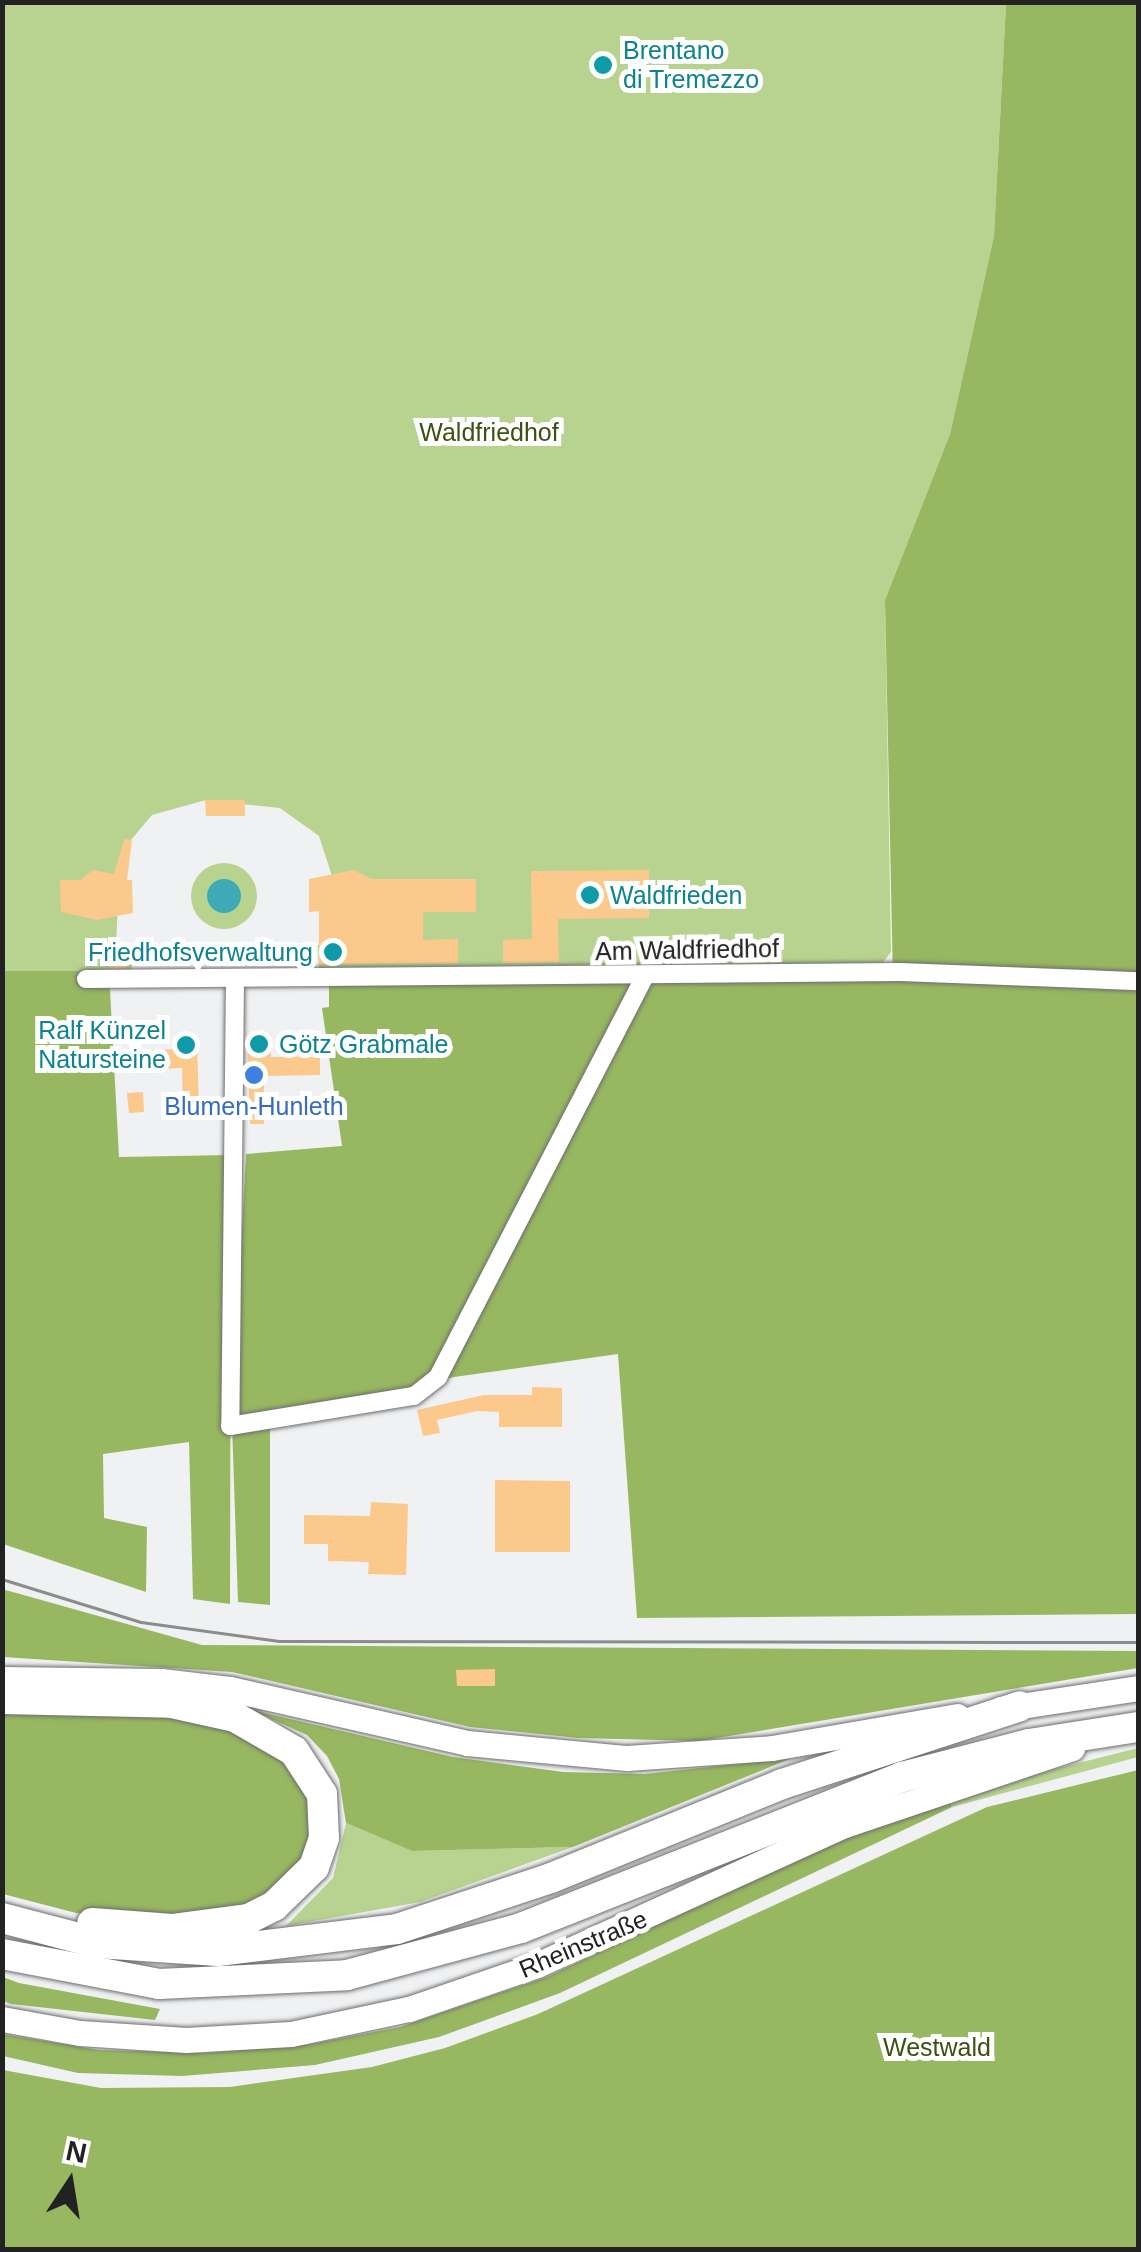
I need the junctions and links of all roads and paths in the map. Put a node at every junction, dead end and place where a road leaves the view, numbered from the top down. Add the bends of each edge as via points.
1 (645, 976) junction
2 (86, 978) dead end
3 (235, 978) junction
4 (1138, 981) edge
5 (2, 1679) edge
6 (1138, 1688) edge
7 (2, 1699) edge
8 (1020, 1706) junction
9 (1138, 1727) edge
10 (2, 1906) edge
11 (2, 1918) edge
12 (2, 1954) edge
13 (2, 2019) edge

1 - 3 street, Am Waldfriedhof
1 - 3 street via 438,1377 414,1396 230,1426
1 - 4 street, Am Waldfriedhof via 900,972
2 - 3 street, Am Waldfriedhof
5 - 8 main road via 230,1689 467,1743 627,1758 772,1748
6 - 8 main road
7 - 10 highway via 172,1703 235,1717 294,1751 311,1773 326,1816 314,1868 296,1891 249,1919 172,1929 77,1922
8 - 11 highway via 796,1779 551,1878 397,1928 275,1948 168,1950 98,1943
9 - 12 highway via 1030,1744 902,1777 530,1924 347,1975 158,1984
9 - 13 main road, Rheinstraße via 842,1826 537,1965 409,2010 291,2034 186,2040 80,2033

